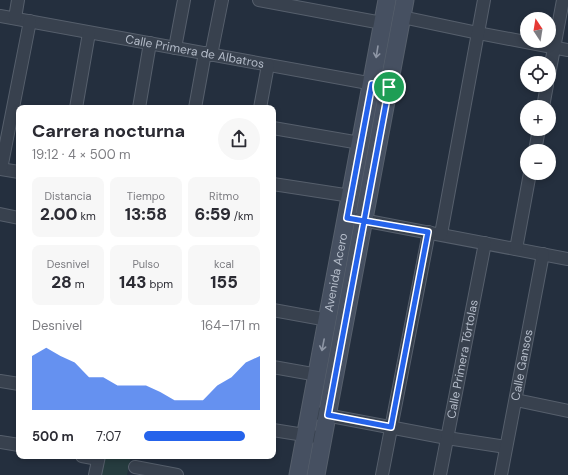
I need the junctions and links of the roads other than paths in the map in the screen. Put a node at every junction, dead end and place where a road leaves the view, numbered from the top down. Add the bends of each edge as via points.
1 (18, 0) edge
2 (184, 0) edge
3 (222, 0) edge
4 (259, 0) edge
5 (387, 0) edge
6 (405, 0) edge
7 (484, 0) edge
8 (563, 0) edge
9 (0, 16) edge
10 (402, 17) junction
11 (15, 18) junction
12 (30, 21) junction
13 (382, 23) junction
14 (89, 33) junction
15 (478, 33) junction
16 (556, 37) edge
17 (520, 41) edge
18 (150, 43) junction
19 (556, 47) edge
20 (175, 48) junction
21 (568, 50) edge
22 (208, 54) junction
23 (268, 65) junction
24 (372, 84) junction
25 (389, 87) junction
26 (77, 105) edge
27 (140, 105) edge
28 (196, 105) edge
29 (261, 105) edge
30 (276, 129) edge
31 (360, 143) junction
32 (0, 169) edge
33 (16, 172) edge
34 (529, 180) edge
35 (276, 184) edge
36 (351, 196) junction
37 (0, 214) edge
38 (16, 217) edge
39 (355, 219) junction
40 (428, 232) junction
41 (441, 234) junction
42 (485, 242) junction
43 (516, 249) junction
44 (543, 254) junction
45 (568, 259) edge
46 (276, 311) edge
47 (328, 320) junction
48 (276, 368) edge
49 (318, 375) junction
50 (0, 381) edge
51 (16, 384) edge
52 (516, 400) junction
53 (568, 411) edge
54 (310, 412) junction
55 (328, 415) junction
56 (391, 427) junction
57 (276, 431) edge
58 (306, 436) junction
59 (323, 438) junction
60 (447, 438) junction
61 (0, 442) edge
62 (16, 445) edge
63 (506, 447) junction
64 (98, 459) edge
65 (135, 466) edge
66 (95, 475) edge
67 (177, 475) edge
68 (298, 475) edge
69 (316, 475) edge
70 (382, 475) edge
71 (440, 475) edge
72 (501, 475) edge

1 - 11 street
2 - 20 street
3 - 22 street
4 - 13 street
5 - 13 street, Avenida Acero
6 - 10 street, Avenida Acero
7 - 15 street
8 - 16 street
9 - 11 street, Calle Primera de Albatros
10 - 15 street
10 - 25 street, Avenida Acero
11 - 12 street, Calle Primera de Albatros
12 - 14 street, Calle Primera de Albatros
12 - 32 street
13 -> 24 street, Avenida Acero
14 - 18 street, Calle Primera de Albatros
14 - 26 street
15 - 17 street
15 - 41 street
18 - 20 street, Calle Primera de Albatros
18 - 27 street
19 - 21 street
20 - 22 street, Calle Primera de Albatros
22 - 23 street, Calle Primera de Albatros
22 - 28 street
23 - 24 street, Calle Primera de Albatros
23 - 29 street
24 - 25 street, Calle Primera de Albatros
24 - 31 street, Avenida Acero
25 - 39 street, Avenida Acero
30 - 31 street
31 - 36 street, Avenida Acero
32 - 33 street
34 - 43 street
35 - 36 street
36 - 39 street, Avenida Acero
37 - 38 street
39 - 40 street
39 - 47 street, Avenida Acero
39 - 55 street, Avenida Acero
40 - 41 street
40 - 56 street
41 - 42 street
42 - 43 street
42 - 60 street, Calle Primera Tórtolas
43 - 44 street
44 - 45 street
44 - 52 street, Calle Gansos
46 - 47 street
47 -> 49 street, Avenida Acero
48 - 49 street
49 - 54 street, Avenida Acero
50 - 51 street
52 - 53 street
52 - 63 street, Calle Gansos
54 - 55 street
54 - 58 street, Avenida Acero
55 - 56 street
55 - 59 street, Avenida Acero
56 - 60 street
56 - 70 street
57 - 58 street
58 - 59 street
58 - 68 street, Avenida Acero
59 - 69 street, Avenida Acero
60 - 63 street
60 - 71 street, Calle Primera Tórtolas
61 - 62 street
63 - 72 street, Calle Gansos
64 - 66 street
65 - 67 street

